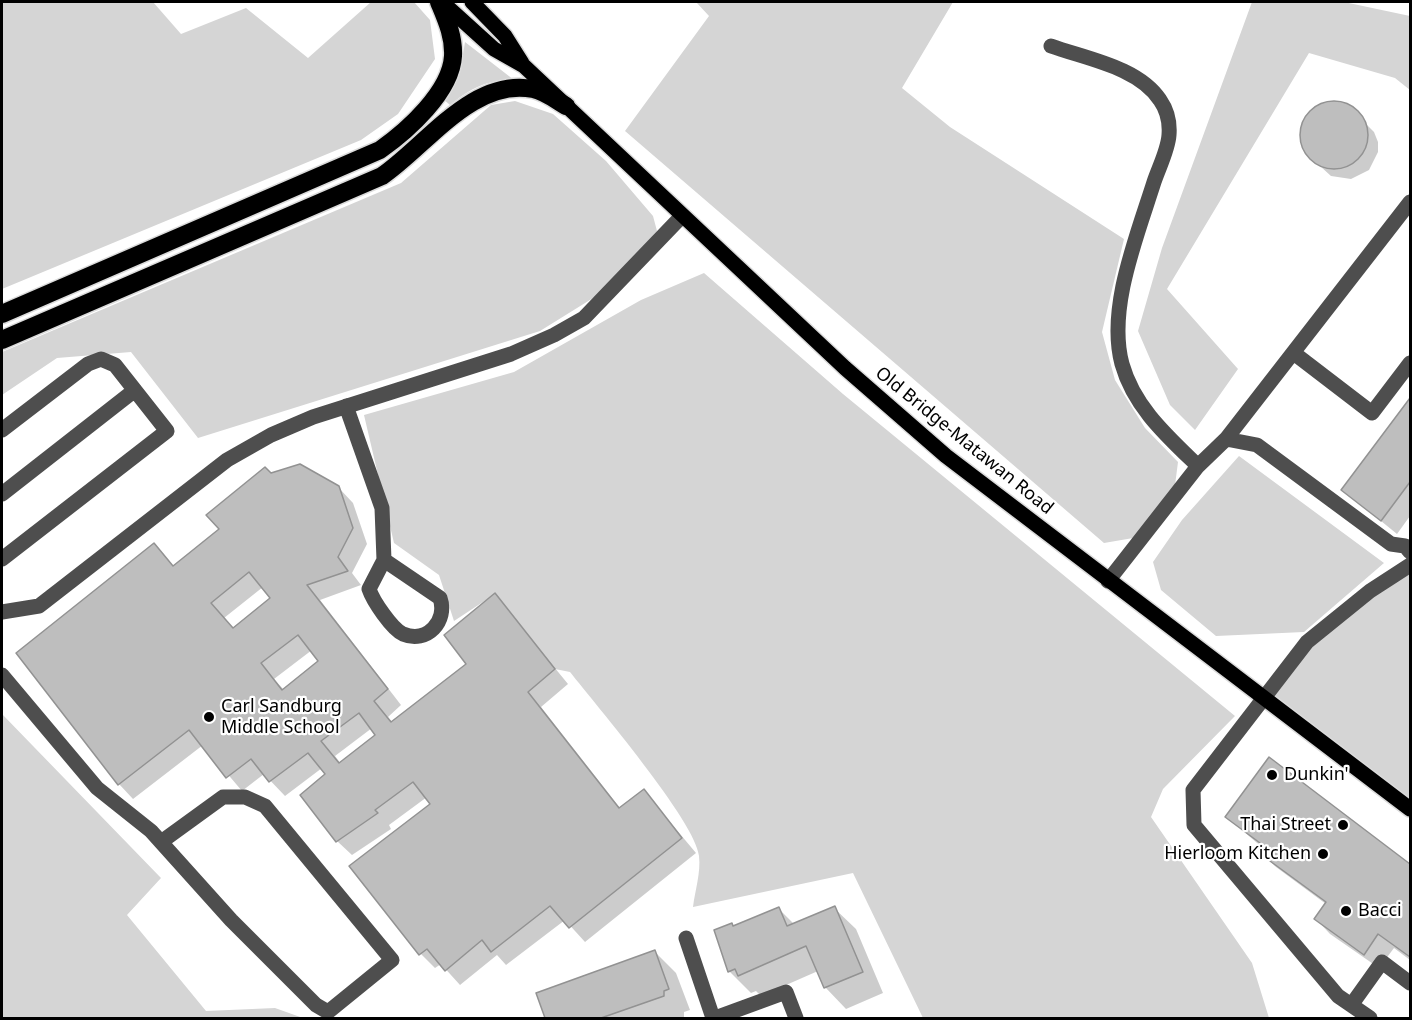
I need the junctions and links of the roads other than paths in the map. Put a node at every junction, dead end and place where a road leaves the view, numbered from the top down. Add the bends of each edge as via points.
1 (441, 2) edge
2 (472, 2) edge
3 (1051, 46) dead end
4 (524, 66) junction
5 (566, 106) junction
6 (1410, 202) edge
7 (682, 216) junction
8 (2, 314) edge
9 (2, 340) edge
10 (1295, 354) junction
11 (1410, 363) edge
12 (135, 390) junction
13 (346, 406) junction
14 (2, 430) edge
15 (1226, 439) junction
16 (1198, 466) junction
17 (2, 494) edge
18 (1409, 546) edge
19 (2, 559) edge
20 (384, 560) junction
21 (1410, 565) edge
22 (1108, 581) junction
23 (2, 612) edge
24 (2, 675) edge
25 (1265, 698) junction
26 (1410, 809) edge
27 (161, 842) junction
28 (686, 938) dead end
29 (1410, 983) edge
30 (1352, 1004) junction
31 (714, 1018) edge
32 (796, 1018) edge
33 (1370, 1018) edge

1 - 4 main road, Old Bridge-Matawan Road via 494,49
1 - 8 highway via 451,31 450,69 417,119 380,150
2 - 4 main road, Old Bridge-Matawan Road via 505,36
3 - 16 street via 1130,74 1160,100 1169,120 1169,137 1140,226 1116,334 1133,391 1156,425
4 - 5 main road, Old Bridge-Matawan Road
5 - 7 main road, Old Bridge-Matawan Road
5 - 9 highway via 536,89 491,92 460,111 382,176
6 - 10 street
7 - 13 street via 584,318 554,335 511,354
7 - 22 main road, Old Bridge-Matawan Road via 930,443
10 - 11 street via 1372,413
10 - 15 street
12 - 14 street via 115,365 101,359 88,364
12 - 17 street
12 - 19 street via 166,431
13 - 20 street via 382,508
13 - 23 street via 271,435 227,460 39,606
15 - 16 street
15 - 18 street via 1257,445 1392,544
16 - 22 street
20 - 20 street via 369,589 373,600 400,633 414,638 426,635 441,617 444,608 440,598
21 - 25 street via 1370,591 1307,642
22 - 25 main road, Old Bridge-Matawan Road
24 - 27 street via 98,788
25 - 26 main road, Old Bridge-Matawan Road
25 - 30 street via 1192,790 1194,825 1338,996
27 - 27 street via 231,920 316,1005 328,1012 392,960 265,806 245,797 223,797
28 - 31 street
29 - 30 street via 1382,962
30 - 33 street
31 - 32 street via 786,992

